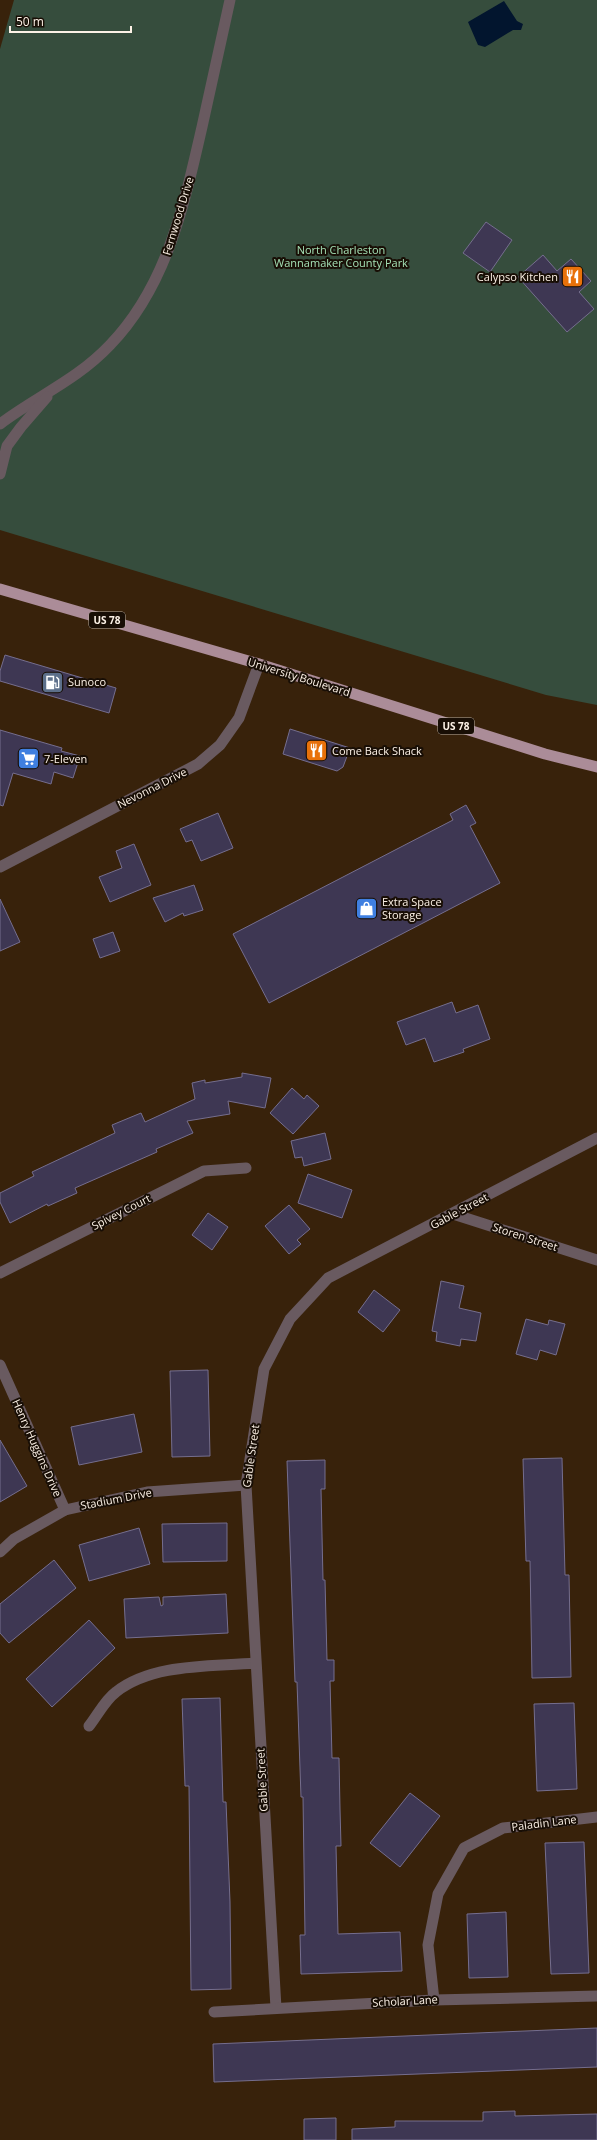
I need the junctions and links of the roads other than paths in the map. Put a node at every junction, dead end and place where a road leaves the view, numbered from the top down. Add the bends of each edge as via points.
1 (230, 0) edge
2 (52, 392) junction
3 (0, 424) edge
4 (0, 474) edge
5 (0, 589) edge
6 (259, 664) junction
7 (597, 767) edge
8 (0, 868) edge
9 (597, 1138) edge
10 (246, 1168) dead end
11 (453, 1214) junction
12 (597, 1260) edge
13 (0, 1273) edge
14 (0, 1365) edge
15 (246, 1485) junction
16 (65, 1510) junction
17 (0, 1552) edge
18 (255, 1663) junction
19 (90, 1726) dead end
20 (597, 1817) edge
21 (597, 1996) edge
22 (434, 2000) junction
23 (276, 2008) junction
24 (214, 2012) dead end

1 - 2 street, Fernwood Drive via 190,178 171,244 151,291 134,318 110,345 81,372
2 - 3 street, Fernwood Drive via 24,405
2 - 4 street, Fernwood Drive via 7,446
5 - 6 main road, University Boulevard / US 78
6 - 7 main road, University Boulevard / US 78 via 545,754
6 - 8 street, Nevonna Drive via 239,718 220,745 198,764
9 - 11 street, Gable Street
10 - 13 street, Spivey Court via 204,1171
11 - 12 street, Storen Street
11 - 15 street, Gable Street via 328,1278 290,1319 264,1369
14 - 16 street, Henry Huggins Drive
15 - 16 street, Stadium Drive via 147,1492
15 - 18 street, Gable Street
16 - 17 street, Stadium Drive via 14,1539
18 - 19 street via 177,1670 144,1677 115,1692
18 - 23 street, Gable Street
20 - 22 street, Paladin Lane via 503,1828 464,1848 438,1894 428,1944
21 - 22 street, Scholar Lane
22 - 23 street, Scholar Lane
23 - 24 street, Scholar Lane

